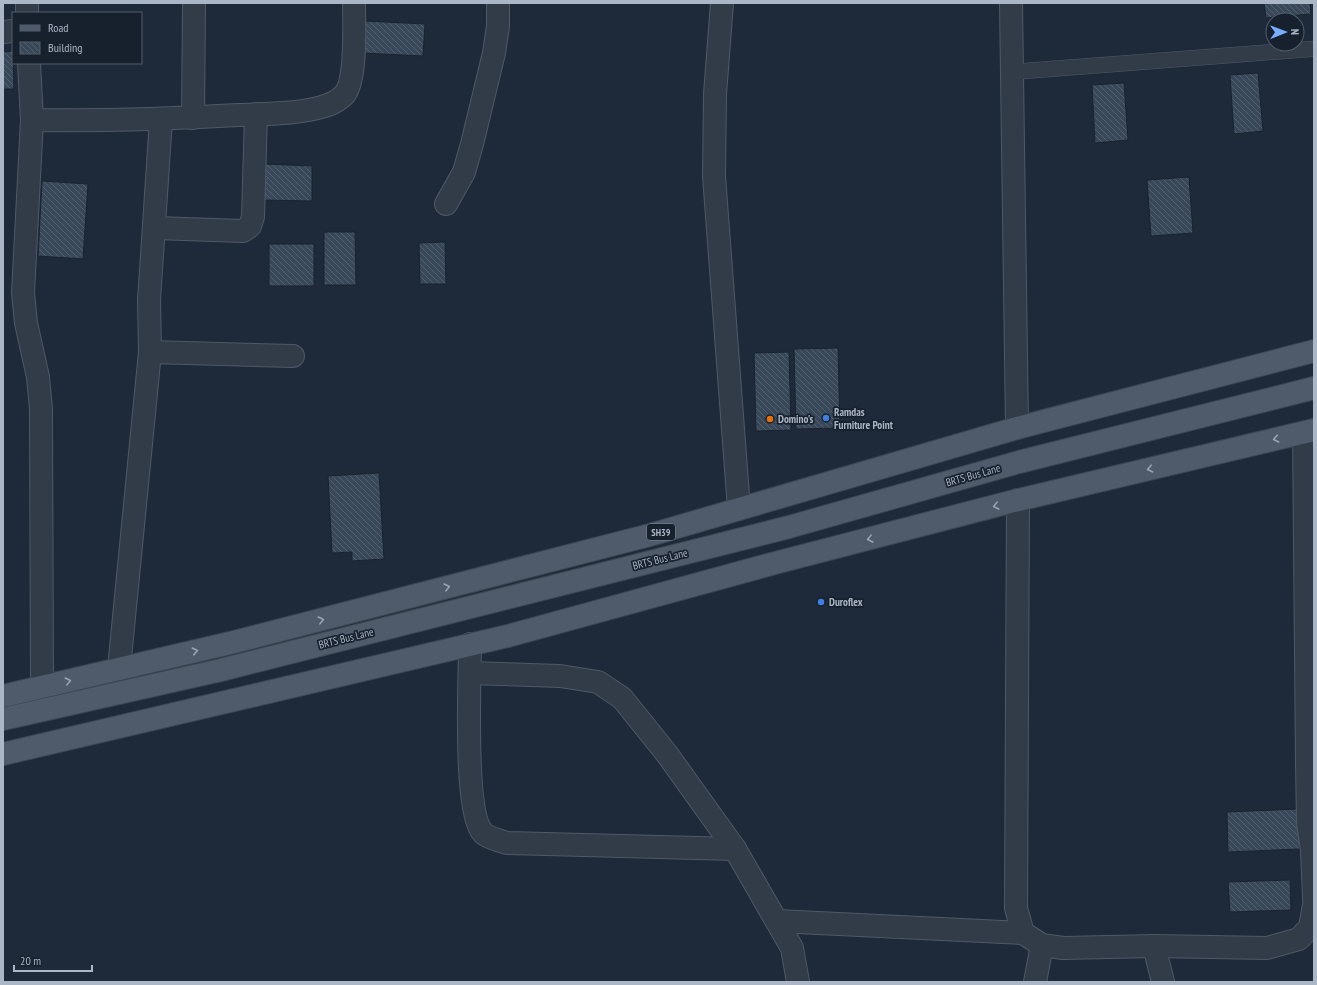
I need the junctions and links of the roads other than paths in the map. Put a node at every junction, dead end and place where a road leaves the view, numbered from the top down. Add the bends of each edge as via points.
1 (194, 3) edge
2 (354, 3) edge
3 (498, 3) edge
4 (722, 3) edge
5 (1011, 3) edge
6 (1311, 49) dead end
7 (29, 64) edge
8 (1011, 72) junction
9 (256, 114) junction
10 (193, 118) junction
11 (161, 119) junction
12 (32, 120) junction
13 (446, 204) dead end
14 (154, 228) junction
15 (1314, 351) edge
16 (150, 352) junction
17 (292, 356) dead end
18 (1314, 388) edge
19 (1017, 428) junction
20 (1309, 431) edge
21 (1018, 500) junction
22 (739, 509) junction
23 (1310, 592) edge
24 (470, 644) junction
25 (119, 668) junction
26 (470, 673) junction
27 (42, 687) junction
28 (3, 696) edge
29 (3, 719) edge
30 (3, 754) edge
31 (1310, 763) edge
32 (735, 849) junction
33 (1313, 850) edge
34 (1314, 898) edge
35 (1314, 905) edge
36 (777, 921) junction
37 (1023, 934) junction
38 (1042, 945) junction
39 (1154, 946) junction
40 (798, 982) edge
41 (1035, 982) edge
42 (1162, 982) edge

1 - 10 street
2 - 9 street via 354,54 351,75 344,95 329,105
3 - 13 street via 494,53 472,144 464,172
4 - 22 street via 715,94 714,176
5 - 8 street
6 - 8 lane
7 - 12 street
8 - 19 street
9 - 10 street
9 - 14 street via 253,217 250,226 243,231
10 - 11 street
11 - 12 street
11 - 14 street
12 - 27 street via 23,293 41,409
14 - 16 street via 149,300
15 - 19 main road, SH39
16 - 17 street
16 - 25 street
18 - 29 main road, BRTS Bus Lane via 1019,462 789,527 229,668
19 - 22 main road, SH39
20 -> 21 main road
20 - 23 street
21 -> 24 main road
21 - 37 street via 1016,908
25 -> 22 main road, SH39 via 230,643 650,535
23 - 31 street
24 - 26 street
24 - 30 main road
27 -> 25 main road, SH39
26 - 32 street via 560,676 598,682 622,698 667,754
26 - 32 street via 469,758 476,818 484,833 507,843
27 - 28 main road, SH39
31 - 33 street via 1308,823
32 - 36 street
33 - 34 street
35 - 39 street via 1310,927 1299,939 1267,948
36 - 37 street
36 - 40 street via 792,948
37 - 38 street
38 - 39 street via 1063,948
38 - 41 street
39 - 42 street

